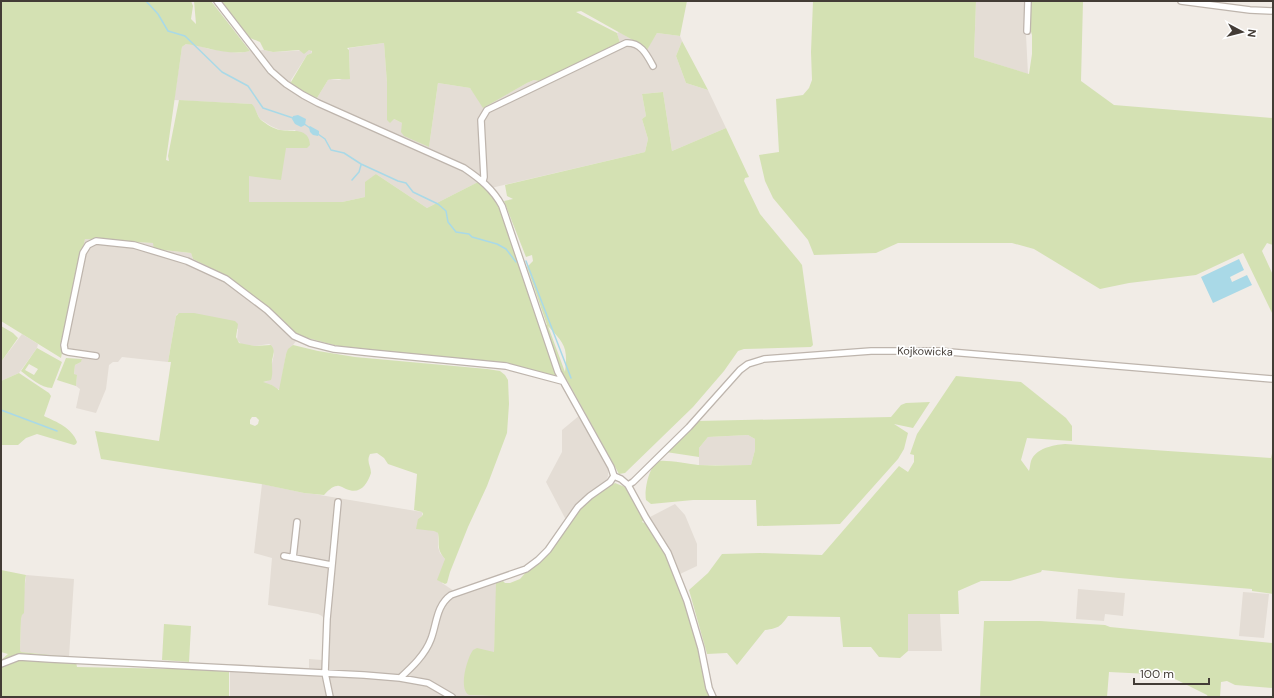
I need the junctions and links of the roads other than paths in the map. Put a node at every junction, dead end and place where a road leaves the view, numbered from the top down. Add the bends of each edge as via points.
1 (217, 1) edge
2 (1028, 1) edge
3 (1181, 1) edge
4 (1273, 11) edge
5 (1027, 31) dead end
6 (653, 66) dead end
7 (483, 181) junction
8 (96, 356) dead end
9 (1273, 379) edge
10 (562, 381) junction
11 (614, 476) junction
12 (628, 485) junction
13 (338, 502) dead end
14 (297, 522) dead end
15 (284, 556) dead end
16 (293, 558) junction
17 (331, 565) junction
18 (1, 664) edge
19 (325, 673) junction
20 (400, 678) junction
21 (330, 697) edge
22 (452, 697) edge
23 (713, 697) edge

1 - 7 street via 271,71 286,84 318,103 464,168
2 - 5 street
3 - 4 street
6 - 7 street via 643,49 634,43 626,43 487,110 482,120
7 - 10 street via 502,206
8 - 10 street via 65,351 64,345 83,253 88,245 96,241 134,245 187,261 226,280 267,310 294,336 310,344 334,349 506,366
9 - 12 street, Kojkowicka via 938,351 871,351 764,359 748,364 740,370 689,427
10 - 11 street
11 - 12 street
11 - 20 street via 578,507 548,550 526,569 446,599 437,615 431,640 423,654
12 - 23 street via 668,553 687,601
13 - 17 street
14 - 16 street
15 - 16 street
16 - 17 street
17 - 19 street
18 - 19 street via 19,656
19 - 20 street
19 - 21 street
20 - 22 street via 428,683

